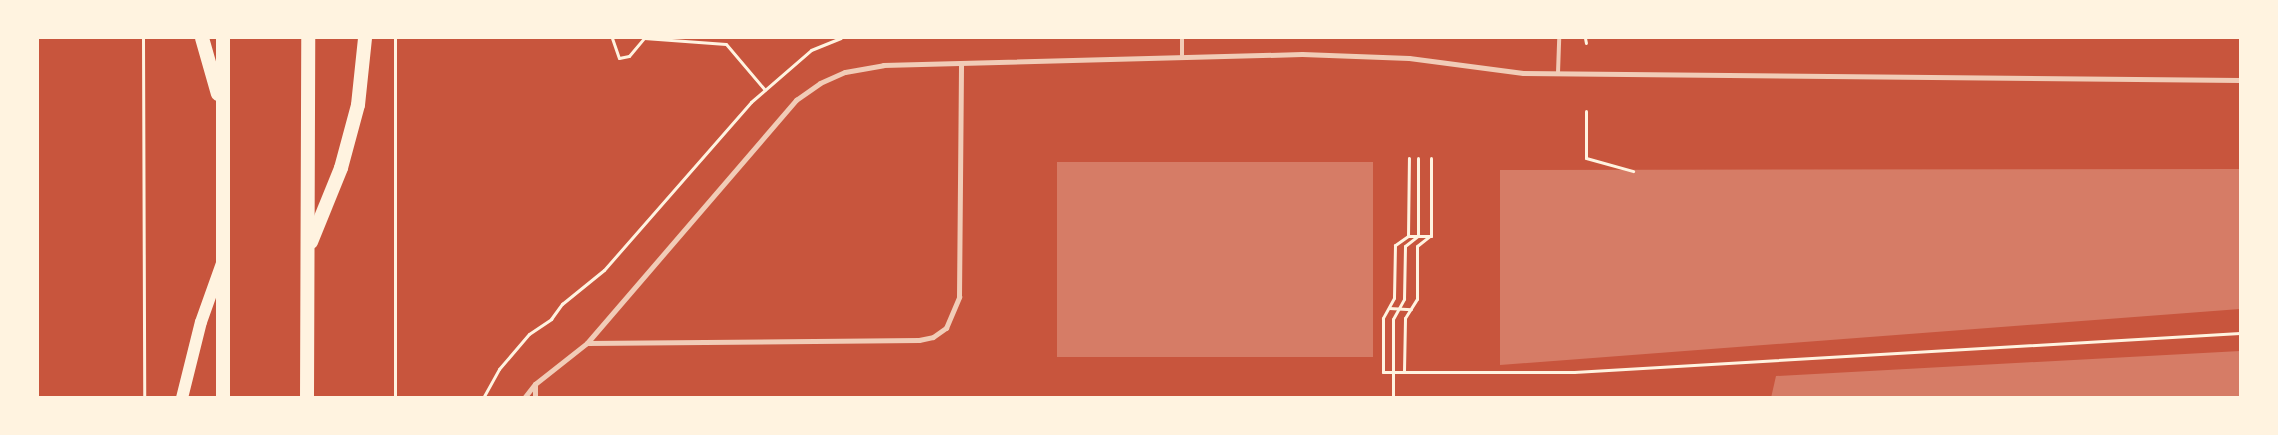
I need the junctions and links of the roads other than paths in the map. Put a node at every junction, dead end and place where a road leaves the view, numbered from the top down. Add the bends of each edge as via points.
1 (202, 38) edge
2 (223, 38) edge
3 (308, 38) edge
4 (365, 38) edge
5 (1182, 38) edge
6 (1558, 38) edge
7 (1182, 55) junction
8 (961, 64) junction
9 (1558, 73) junction
10 (2240, 80) edge
11 (222, 110) junction
12 (308, 250) junction
13 (223, 261) junction
14 (587, 343) junction
15 (535, 384) junction
16 (182, 398) edge
17 (223, 398) edge
18 (307, 398) edge
19 (524, 398) edge
20 (535, 398) edge

1 - 11 highway
2 - 11 highway
3 - 12 highway
4 - 12 highway via 358,105 341,168
5 - 7 lane
6 - 9 lane
7 - 8 street
7 - 9 street via 1302,54 1409,58 1523,73
8 - 14 street via 874,67 845,72 809,90 796,100
8 - 14 street via 959,297 946,328 933,337 919,340
9 - 10 street
11 - 13 highway
12 - 18 highway
13 - 16 main road via 201,322
13 - 17 highway
14 - 15 street
15 - 19 street
15 - 20 street

